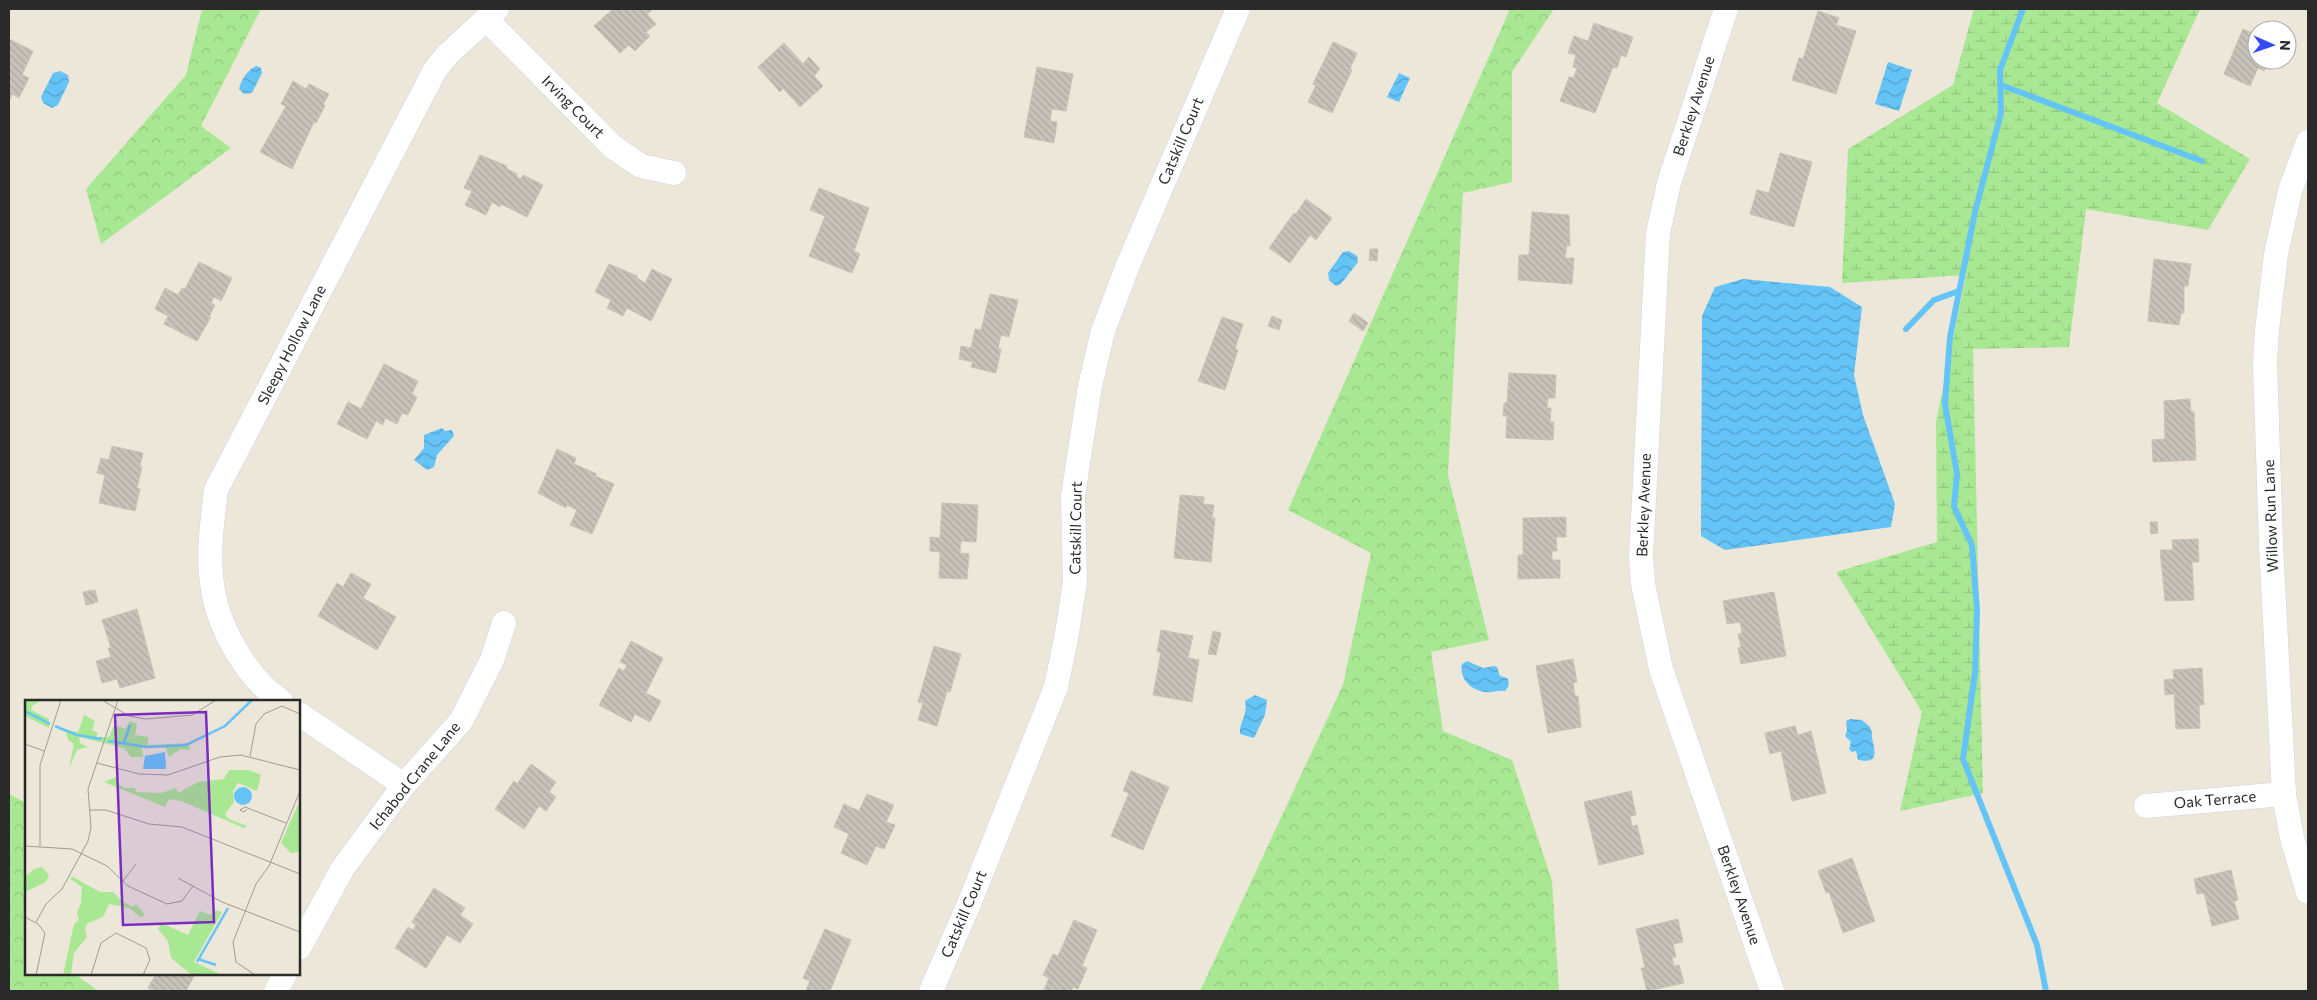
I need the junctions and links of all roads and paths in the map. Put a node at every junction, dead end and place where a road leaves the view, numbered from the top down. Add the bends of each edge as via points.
1 (1238, 9) edge
2 (1726, 9) edge
3 (492, 14) edge
4 (2308, 142) edge
5 (674, 173) dead end
6 (504, 623) dead end
7 (279, 700) edge
8 (300, 715) edge
9 (404, 785) junction
10 (2284, 794) junction
11 (2146, 806) dead end
12 (2308, 892) edge
13 (300, 946) edge
14 (285, 975) edge
15 (276, 991) edge
16 (931, 991) edge
17 (1772, 991) edge

1 - 16 street, Catskill Court via 1103,331 1090,386 1073,496 1075,582 1056,687
2 - 17 street, Berkley Avenue via 1669,183 1658,233 1642,565 1661,669
3 - 5 street, Irving Court via 613,147 641,166
3 - 7 street, Sleepy Hollow Lane via 435,70 216,490 210,542 212,590 229,639 241,660 267,692
4 - 10 street, Willow Run Lane via 2290,191 2276,254 2266,347 2271,544
6 - 9 street, Ichabod Crane Lane via 492,660 461,721
8 - 9 street
9 - 13 street, Ichabod Crane Lane via 344,868
10 - 11 street, Oak Terrace
10 - 12 street, Willow Run Lane via 2292,838
14 - 15 street

